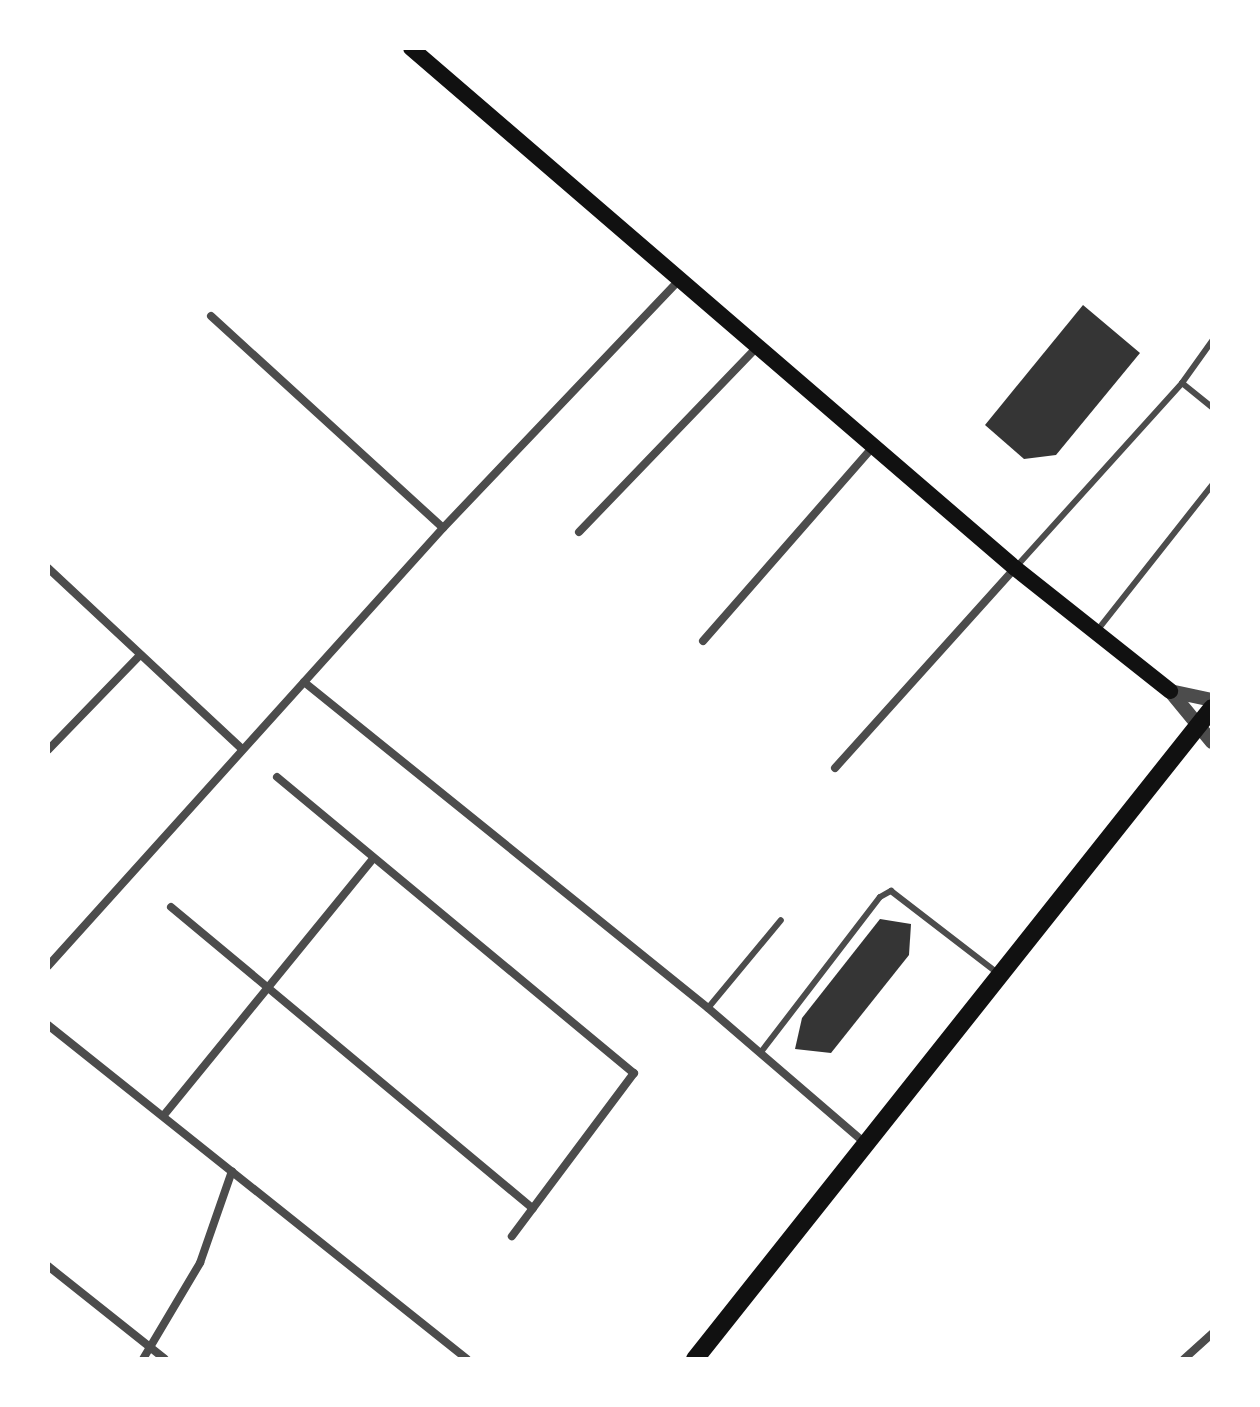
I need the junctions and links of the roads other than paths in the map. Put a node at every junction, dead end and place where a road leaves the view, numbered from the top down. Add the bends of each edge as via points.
1 (411, 48) edge
2 (682, 277) junction
3 (211, 316) dead end
4 (1212, 341) edge
5 (760, 344) junction
6 (1182, 383) junction
7 (1212, 407) edge
8 (875, 446) junction
9 (1212, 485) edge
10 (443, 528) junction
11 (579, 532) dead end
12 (48, 568) edge
13 (1015, 568) junction
14 (1096, 632) junction
15 (703, 641) dead end
16 (140, 655) junction
17 (304, 682) junction
18 (1170, 691) junction
19 (1212, 700) edge
20 (1212, 708) edge
21 (1197, 727) junction
22 (1212, 742) edge
23 (242, 749) junction
24 (48, 750) edge
25 (835, 768) dead end
26 (277, 777) dead end
27 (373, 859) junction
28 (171, 907) dead end
29 (781, 920) dead end
30 (48, 966) edge
31 (999, 975) junction
32 (269, 986) junction
33 (708, 1008) junction
34 (48, 1025) edge
35 (761, 1052) junction
36 (164, 1115) junction
37 (865, 1143) junction
38 (232, 1171) junction
39 (533, 1209) junction
40 (512, 1236) dead end
41 (48, 1266) edge
42 (1212, 1334) edge
43 (152, 1348) junction
44 (143, 1359) edge
45 (165, 1359) edge
46 (467, 1359) edge
47 (695, 1359) edge
48 (1184, 1359) edge

1 - 2 main road
2 - 5 main road
2 - 10 street
3 - 10 street
4 - 6 lane
5 - 8 main road
5 - 11 street
6 - 7 lane
6 - 13 lane
8 - 13 main road
8 - 15 street
9 - 14 lane
10 - 17 street
12 - 16 street
13 - 14 main road
13 - 25 street
14 - 18 main road
16 - 23 street
16 - 24 street
17 - 23 street
17 - 33 street
18 - 19 street
18 - 21 street
20 - 21 main road
21 - 22 street
21 - 31 main road
23 - 30 street
26 - 27 street
27 - 32 street
27 - 39 street via 634,1073
28 - 32 street
29 - 33 lane
31 - 35 lane via 891,891 880,897
31 - 37 main road
32 - 36 street
32 - 39 street
33 - 35 street
34 - 36 street
35 - 37 street
36 - 38 street
37 - 47 main road
38 - 43 street via 200,1263
38 - 46 street
39 - 40 street
41 - 43 street
42 - 48 street
43 - 44 street
43 - 45 street

